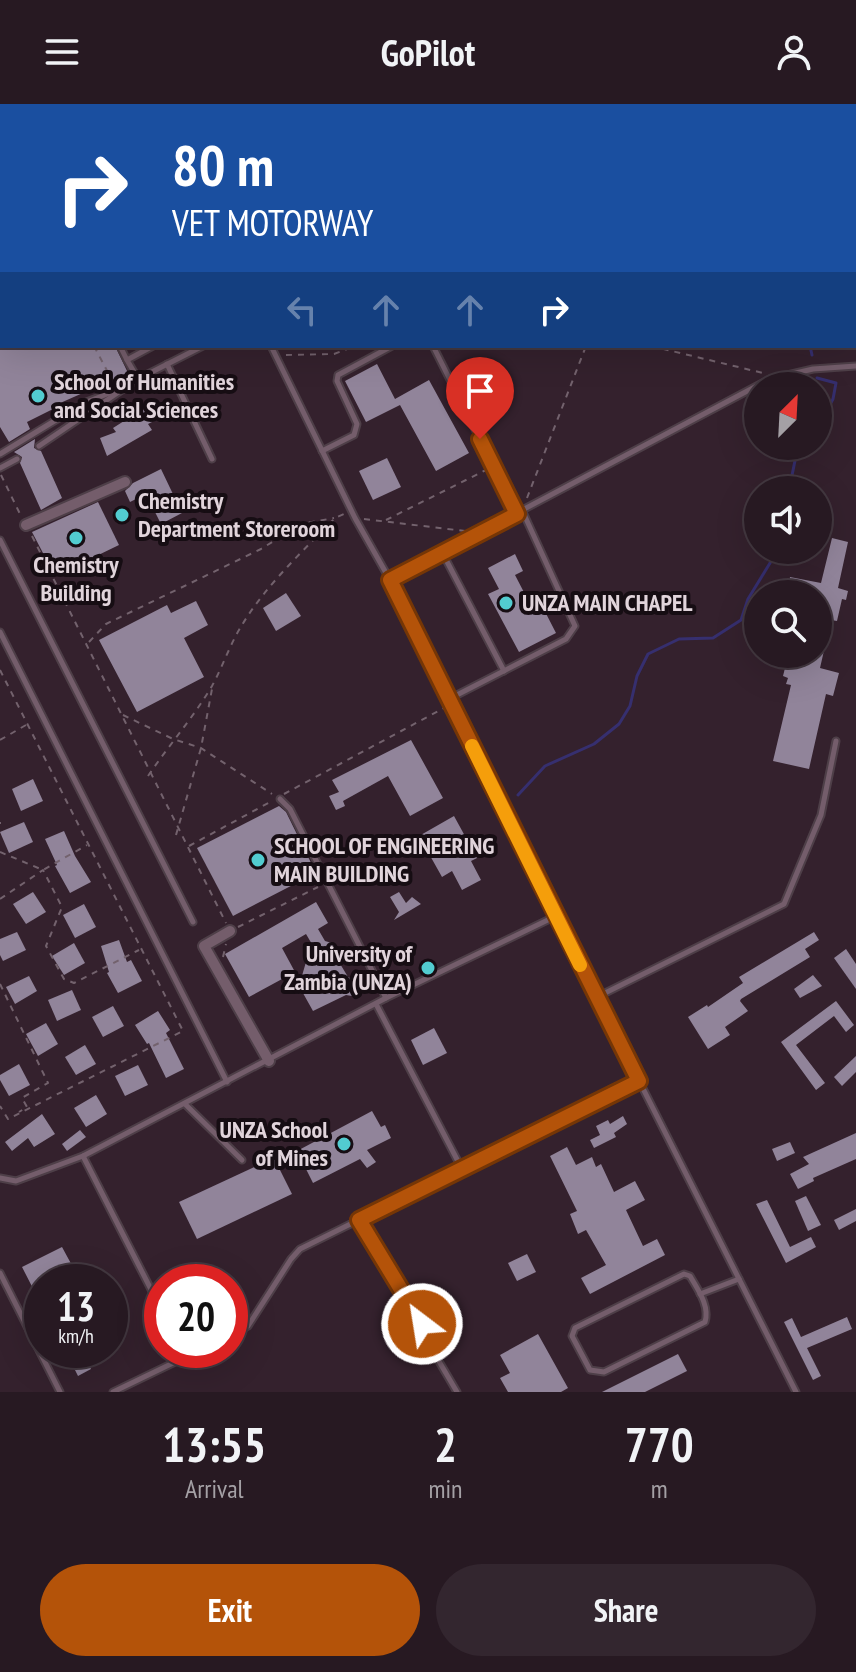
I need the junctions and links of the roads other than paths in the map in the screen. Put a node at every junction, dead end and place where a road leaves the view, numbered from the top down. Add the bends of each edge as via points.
1 (121, 348) edge
2 (149, 348) edge
3 (199, 348) edge
4 (272, 348) edge
5 (388, 348) edge
6 (434, 348) edge
7 (127, 360) junction
8 (167, 364) junction
9 (856, 366) edge
10 (138, 379) junction
11 (126, 387) junction
12 (39, 446) dead end
13 (322, 451) junction
14 (0, 454) edge
15 (17, 459) dead end
16 (212, 459) dead end
17 (0, 468) edge
18 (125, 482) dead end
19 (520, 512) junction
20 (26, 525) road end
21 (0, 540) edge
22 (442, 552) junction
23 (390, 580) junction
24 (0, 632) edge
25 (504, 671) junction
26 (450, 702) junction
27 (836, 741) dead end
28 (279, 799) road end
29 (556, 916) junction
30 (193, 922) dead end
31 (230, 931) road end
32 (597, 997) junction
33 (386, 998) junction
34 (376, 1004) junction
35 (269, 1061) junction
36 (639, 1081) junction
37 (227, 1082) junction
38 (185, 1104) junction
39 (83, 1156) junction
40 (242, 1160) dead end
41 (462, 1169) junction
42 (0, 1178) edge
43 (359, 1220) junction
44 (0, 1275) edge
45 (144, 1276) edge
46 (739, 1279) junction
47 (700, 1294) junction
48 (248, 1326) edge
49 (162, 1368) edge
50 (60, 1392) edge
51 (113, 1392) edge
52 (457, 1392) edge
53 (796, 1392) edge

1 - 7 lane
2 - 7 lane
3 - 8 lane
4 - 13 lane
5 - 13 lane via 338,375 357,430
6 - 19 lane
7 - 10 lane
8 - 10 lane
8 - 16 lane
9 - 19 lane via 770,379
10 - 11 lane
11 - 12 lane
11 - 14 lane via 84,403
13 - 23 lane
15 - 17 lane
18 - 20 street
19 - 22 lane
19 - 25 lane via 575,626 566,639
21 - 30 lane
22 - 23 lane
22 - 25 lane
23 - 26 lane
24 - 37 lane
25 - 26 lane
26 - 29 lane
27 - 32 lane via 821,815 784,904
28 - 33 lane via 290,809
29 - 32 lane
29 - 33 lane
31 - 35 street via 204,946
32 - 36 lane
33 - 34 lane
34 - 35 lane
34 - 41 lane
35 - 37 lane
36 - 41 lane
36 - 46 lane
37 - 38 lane
38 - 39 lane
38 - 40 lane
39 - 42 lane via 16,1181
39 - 45 lane
41 - 43 lane
43 - 48 lane via 300,1249
43 - 52 lane
44 - 50 lane
46 - 47 lane
46 - 53 lane
47 - 47 lane via 684,1274 575,1328 572,1336 590,1370 604,1372 705,1322
49 - 51 lane

